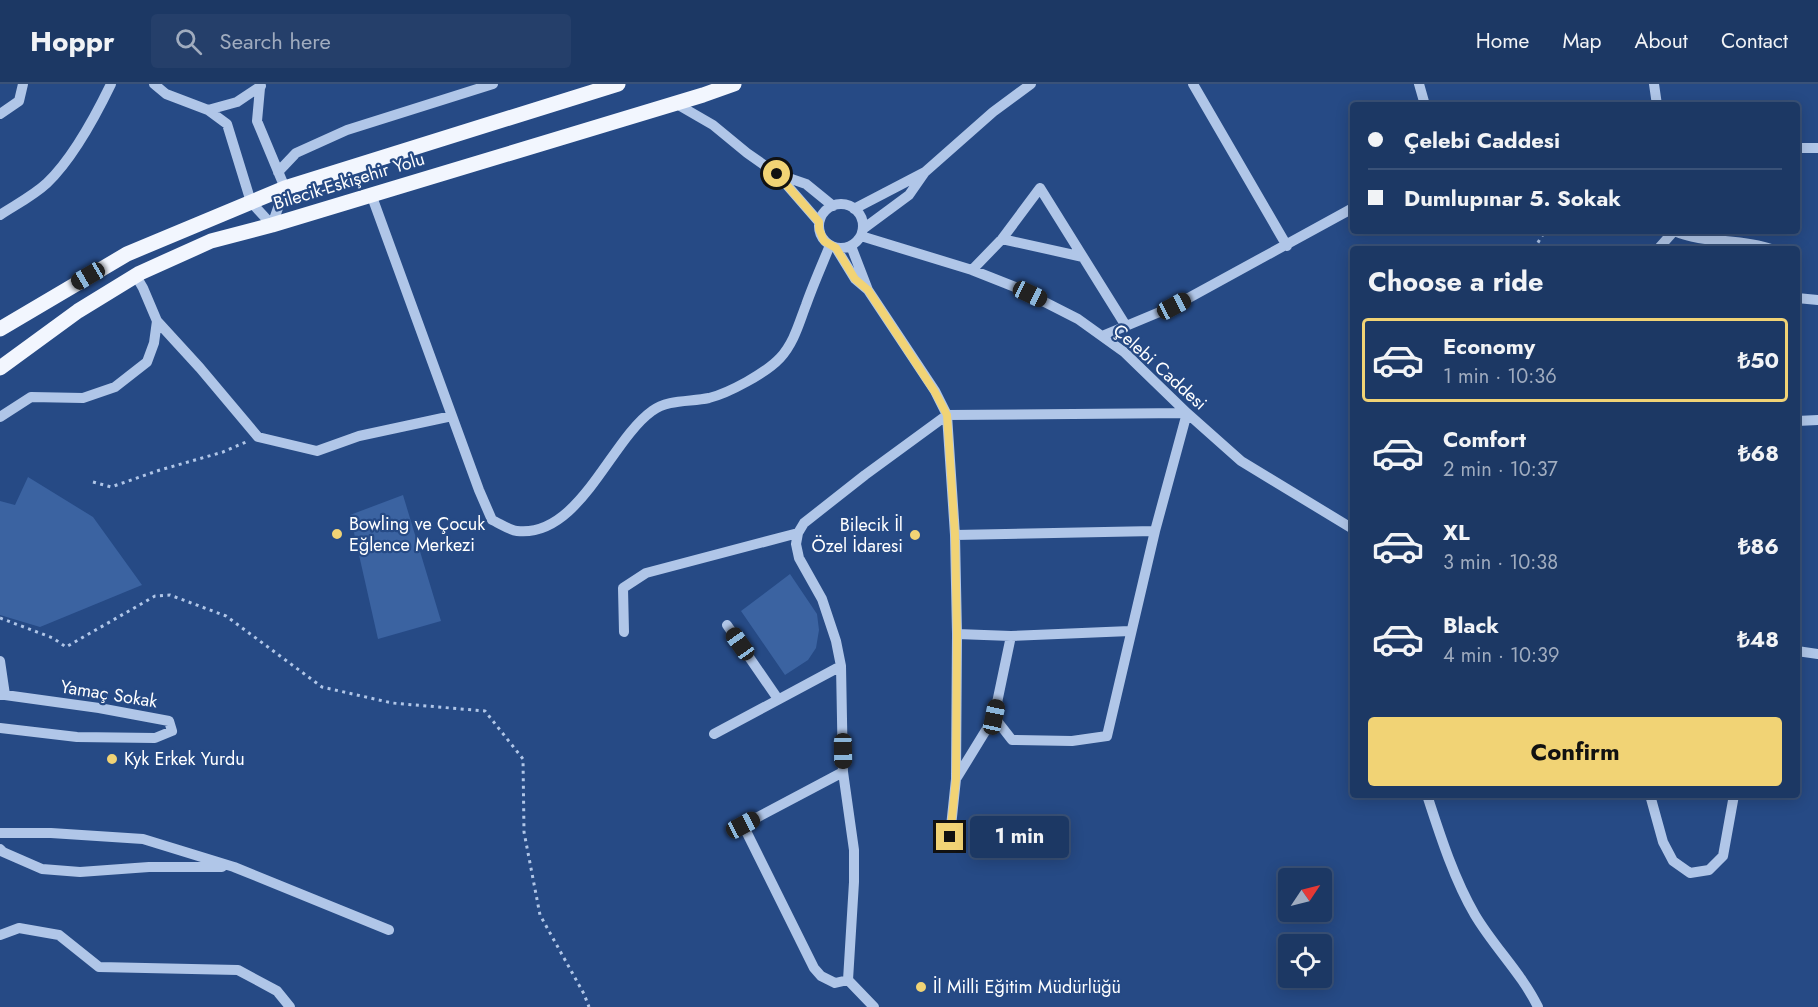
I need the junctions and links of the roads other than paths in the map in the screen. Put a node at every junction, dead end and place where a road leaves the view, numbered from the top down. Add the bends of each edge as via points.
1 (23, 84) edge
2 (111, 84) edge
3 (154, 84) edge
4 (493, 84) edge
5 (618, 84) edge
6 (734, 84) edge
7 (1031, 84) edge
8 (1193, 84) edge
9 (1419, 84) edge
10 (1654, 84) edge
11 (261, 86) edge
12 (1424, 102) edge
13 (1657, 102) edge
14 (675, 104) junction
15 (208, 110) junction
16 (0, 114) edge
17 (1800, 148) edge
18 (1818, 148) edge
19 (278, 172) junction
20 (926, 172) junction
21 (777, 174) junction
22 (285, 188) junction
23 (371, 194) junction
24 (251, 202) junction
25 (833, 206) junction
26 (854, 209) junction
27 (1350, 210) edge
28 (0, 215) edge
29 (819, 222) junction
30 (272, 225) junction
31 (862, 232) junction
32 (1671, 234) edge
33 (1680, 234) edge
34 (1002, 239) junction
35 (851, 246) junction
36 (1287, 246) junction
37 (1661, 246) edge
38 (1758, 246) edge
39 (833, 247) junction
40 (1083, 257) junction
41 (972, 270) junction
42 (136, 276) junction
43 (868, 290) junction
44 (1800, 298) edge
45 (1818, 300) edge
46 (157, 321) junction
47 (1126, 326) junction
48 (0, 328) edge
49 (1102, 336) junction
50 (0, 368) edge
51 (1187, 413) junction
52 (947, 415) junction
53 (452, 416) junction
54 (0, 417) edge
55 (1818, 420) edge
56 (1800, 421) edge
57 (1350, 527) edge
58 (1155, 531) junction
59 (798, 533) junction
60 (955, 535) junction
61 (727, 625) dead end
62 (1130, 631) junction
63 (624, 632) dead end
64 (957, 634) junction
65 (1011, 636) junction
66 (1800, 651) edge
67 (1818, 654) edge
68 (0, 661) edge
69 (841, 666) junction
70 (2, 695) edge
71 (778, 699) junction
72 (994, 717) junction
73 (0, 728) edge
74 (714, 734) dead end
75 (843, 772) junction
76 (956, 779) junction
77 (1428, 798) edge
78 (1651, 798) edge
79 (1733, 798) edge
80 (0, 833) edge
81 (950, 837) dead end
82 (0, 849) edge
83 (234, 867) junction
84 (389, 930) dead end
85 (0, 935) edge
86 (848, 980) junction
87 (290, 1007) edge
88 (874, 1007) edge
89 (1538, 1007) edge

1 - 16 street via 19,100
2 - 28 street via 74,149 47,183
3 - 15 street via 166,94
4 - 19 street via 347,130 296,153
5 - 22 main road, Bilecik-Eskişehir Yolu
6 - 14 main road, Bilecik-Eskişehir Yolu
7 - 20 street
8 - 36 street
9 - 12 street
10 - 13 street
11 - 15 street via 237,102
11 - 19 street via 257,121
14 - 21 street via 713,125
14 - 23 main road, Bilecik-Eskişehir Yolu
15 - 24 street via 226,124
17 - 18 street
19 - 22 street
20 - 26 street
20 - 31 street via 909,195
21 - 25 street via 806,184
21 - 29 street
22 - 24 main road, Bilecik-Eskişehir Yolu
22 - 30 street
23 - 30 main road, Bilecik-Eskişehir Yolu
23 - 53 street
24 - 30 street
24 - 48 main road, Bilecik-Eskişehir Yolu via 127,254
25 - 26 street via 848,205
25 - 29 street via 826,209
26 - 31 street via 859,214
27 - 36 street
29 - 39 street via 820,235
30 - 42 main road, Bilecik-Eskişehir Yolu via 211,241
31 - 35 street
31 - 41 street, Çelebi Caddesi
32 - 37 street
33 - 38 street
34 - 40 street
34 - 40 street via 1040,188
34 - 41 street
35 - 39 street
35 - 43 street
36 - 47 street via 1174,306
39 - 43 street via 855,279
39 - 53 street via 794,338 780,359 746,383 710,398 670,403 652,411 568,513 539,529 516,531 492,520
40 - 47 street
41 - 49 street, Çelebi Caddesi via 1046,301
42 - 46 street
42 - 50 main road, Bilecik-Eskişehir Yolu via 78,310
43 - 52 street
44 - 45 street
46 - 53 street via 258,437 317,451 359,436
46 - 54 street via 147,362 116,387 83,398 30,397
47 - 49 street
49 - 51 street, Çelebi Caddesi
51 - 52 street
51 - 57 street, Çelebi Caddesi via 1241,461
51 - 58 street
52 - 59 street via 821,509
52 - 60 street
55 - 56 street
58 - 60 street
58 - 62 street
59 - 63 street via 646,573 623,588
59 - 69 street via 799,558 822,599
60 - 64 street
61 - 71 street
62 - 65 street
62 - 72 street via 1107,736 1072,741 1012,740
64 - 65 street
64 - 76 street
65 - 72 street
66 - 67 street
68 - 70 street
69 - 71 street
69 - 75 street
70 - 73 street, Yamaç Sokak via 169,721 172,731 155,738 77,737
71 - 74 street
72 - 76 street
75 - 86 street via 854,849
75 - 86 street via 743,825 814,968 835,983
76 - 81 street
77 - 89 street via 1463,892
78 - 79 street via 1672,861 1690,873 1709,870 1723,856
80 - 83 street via 142,839
82 - 83 street via 52,870
83 - 84 street
85 - 87 street via 19,928 59,934 99,967 238,970 277,991
86 - 88 street

